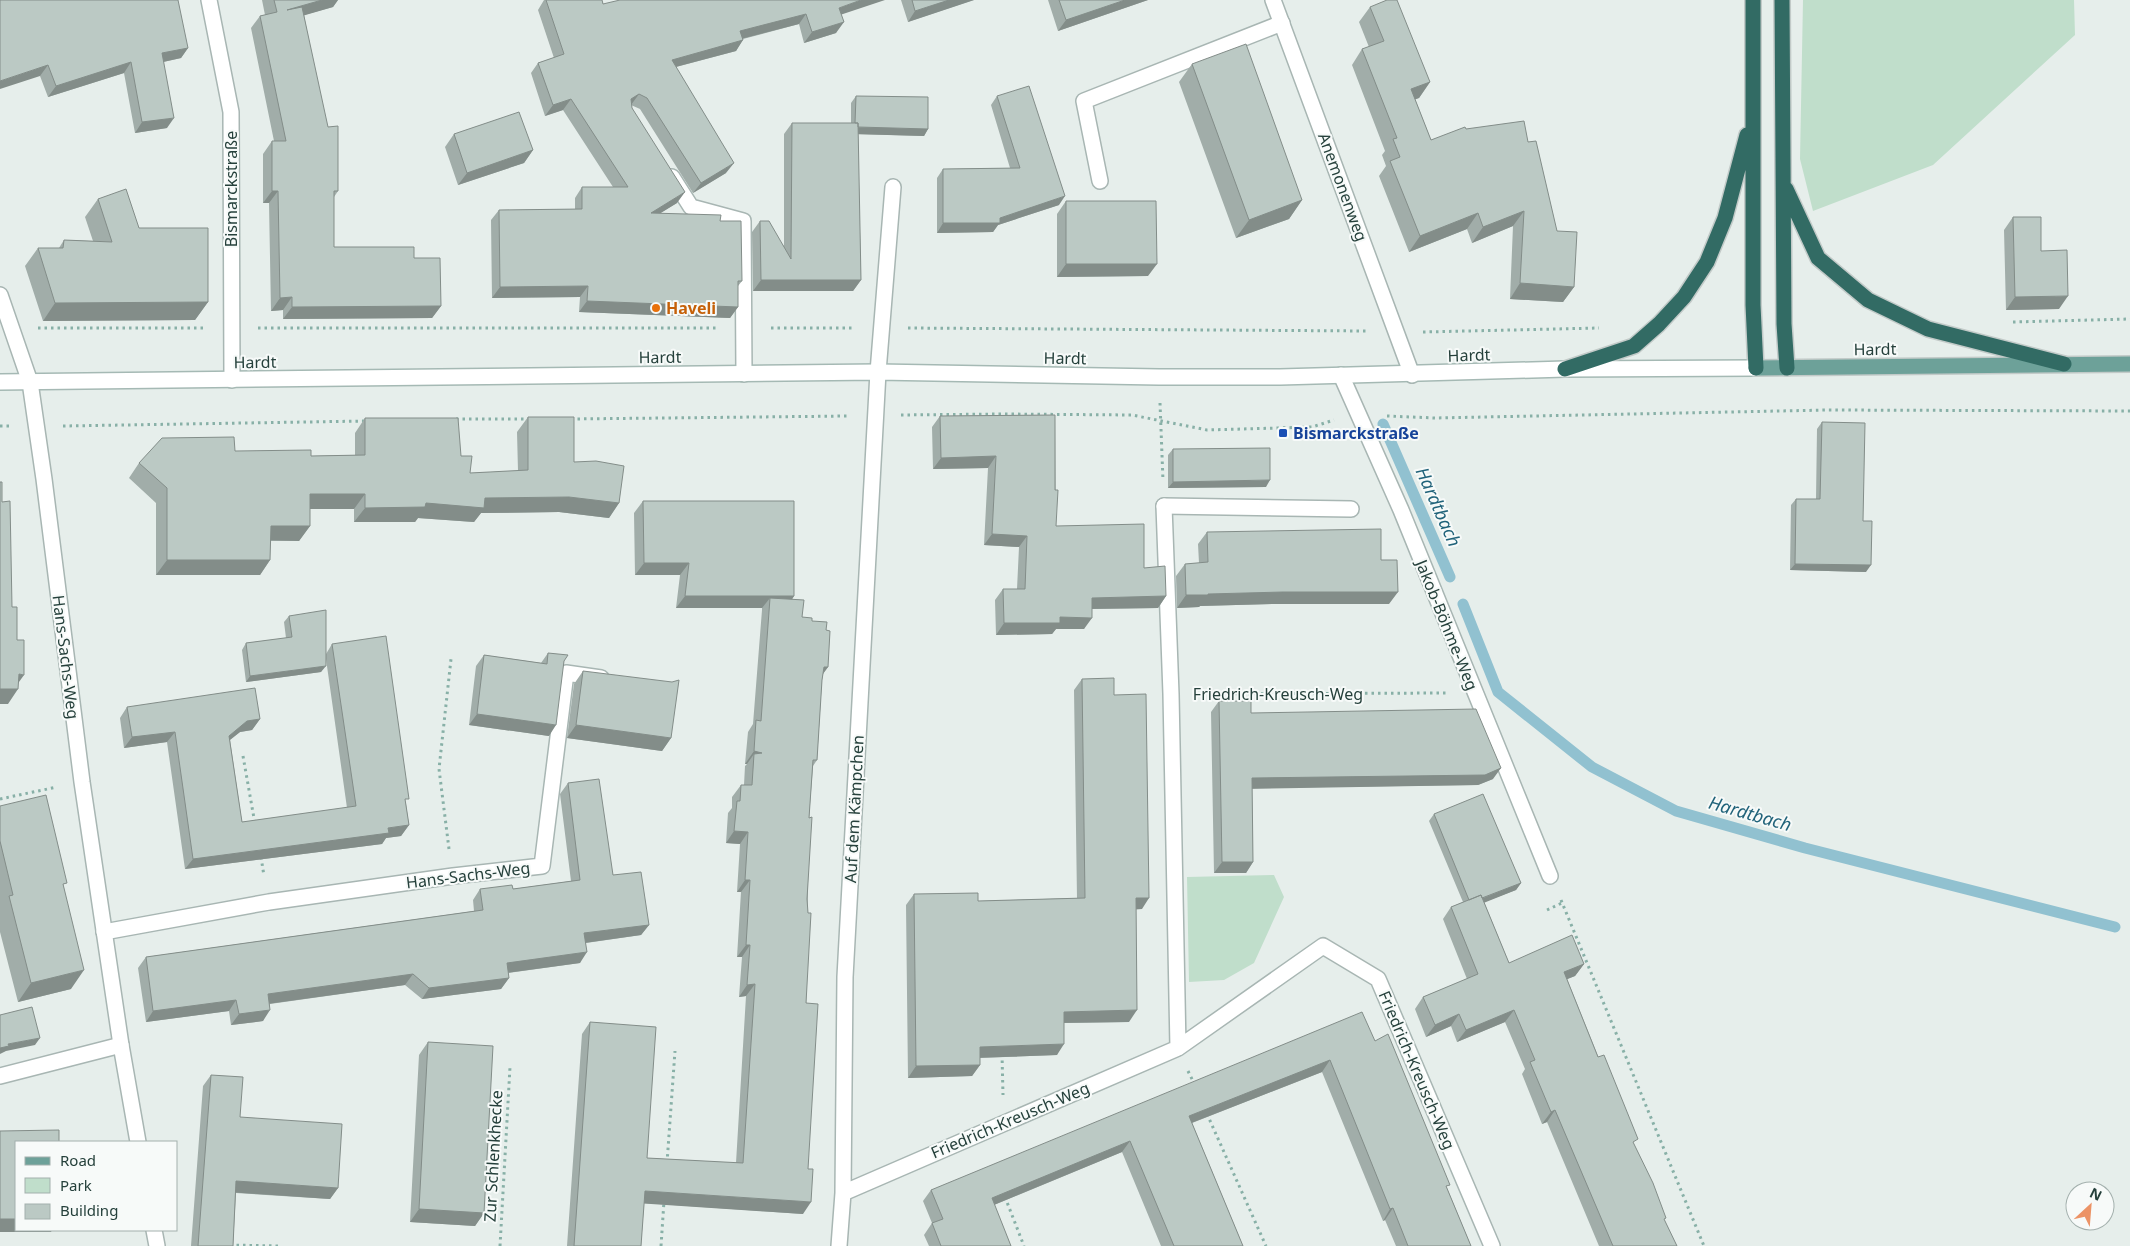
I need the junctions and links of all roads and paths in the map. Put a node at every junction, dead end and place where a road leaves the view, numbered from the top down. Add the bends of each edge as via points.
1 (208, 0) edge
2 (1273, 0) edge
3 (1753, 0) edge
4 (1782, 0) edge
5 (1282, 23) junction
6 (1752, 115) junction
7 (664, 165) edge
8 (1100, 181) dead end
9 (1783, 184) junction
10 (893, 187) dead end
11 (0, 295) edge
12 (2130, 319) edge
13 (2003, 322) dead end
14 (12, 328) junction
15 (232, 328) junction
16 (744, 328) junction
17 (883, 328) junction
18 (1603, 328) dead end
19 (1396, 332) junction
20 (2064, 364) junction
21 (2130, 364) edge
22 (1756, 368) junction
23 (1787, 368) junction
24 (1565, 370) junction
25 (878, 372) junction
26 (744, 374) junction
27 (1341, 375) junction
28 (1412, 375) junction
29 (1159, 377) junction
30 (232, 380) junction
31 (0, 382) edge
32 (30, 382) junction
33 (2130, 411) edge
34 (1359, 415) junction
35 (876, 416) junction
36 (447, 419) edge
37 (536, 419) edge
38 (566, 419) edge
39 (368, 420) edge
40 (1161, 421) junction
41 (0, 426) edge
42 (37, 426) junction
43 (1164, 506) junction
44 (1351, 509) dead end
45 (451, 659) dead end
46 (615, 680) edge
47 (1476, 693) junction
48 (1171, 694) junction
49 (243, 756) dead end
50 (82, 782) junction
51 (0, 800) edge
52 (257, 834) edge
53 (260, 854) edge
54 (453, 876) junction
55 (1550, 876) joint
56 (269, 902) junction
57 (1562, 903) junction
58 (1547, 910) dead end
59 (104, 932) junction
60 (121, 1045) junction
61 (1002, 1045) edge
62 (1178, 1048) junction
63 (674, 1051) dead end
64 (510, 1067) dead end
65 (0, 1076) edge
66 (1194, 1084) edge
67 (1206, 1111) edge
68 (1003, 1124) junction
69 (138, 1141) edge
70 (666, 1168) edge
71 (843, 1193) junction
72 (1004, 1194) edge
73 (664, 1197) edge
74 (154, 1231) edge
75 (223, 1244) edge
76 (157, 1246) edge
77 (279, 1246) edge
78 (500, 1246) edge
79 (661, 1246) edge
80 (839, 1246) edge
81 (1024, 1246) edge
82 (1266, 1246) edge
83 (1492, 1246) edge
84 (1704, 1246) edge

1 - 15 street, Bismarckstraße via 231,112
2 - 5 street, Anemonenweg
3 - 6 highway
4 - 9 highway
5 - 8 street via 1084,101
5 - 19 street, Anemonenweg
6 - 22 highway
6 - 24 highway via 1725,218 1707,262 1684,297 1634,346
7 - 16 street via 691,207 743,221
9 - 20 highway via 1818,258 1868,300 1928,328
9 - 23 highway
10 - 17 street, Auf dem Kämpchen
11 - 14 street, Hans-Sachs-Weg
12 - 13 path
14 - 15 path
14 - 32 street, Hans-Sachs-Weg
15 - 16 path
15 - 30 street, Bismarckstraße
16 - 17 path
16 - 26 street
17 - 19 path
17 - 25 street, Auf dem Kämpchen
18 - 19 path
19 - 28 street, Anemonenweg
20 - 21 main road, Hardt
20 - 23 main road, Hardt
22 - 23 main road, Hardt
22 - 24 street, Hardt
24 - 28 street, Hardt
25 - 26 street, Hardt
25 - 29 street, Hardt
25 - 35 street, Auf dem Kämpchen
26 - 30 street, Hardt
27 - 28 street, Hardt
27 - 29 street, Hardt
27 - 34 street, Jakob-Böhme-Weg
29 - 40 path
30 - 32 street, Hardt
31 - 32 street, Hardt
32 - 42 street, Hans-Sachs-Weg
33 - 34 path via 1828,410 1435,418
34 - 40 path via 1312,427 1207,430
34 - 47 street, Jakob-Böhme-Weg
35 - 38 path
35 - 40 path via 1132,415
35 - 71 street, Auf dem Kämpchen via 845,977
36 - 37 path
39 - 42 path
40 - 43 path
41 - 42 path
42 - 50 street, Hans-Sachs-Weg
43 - 44 street
43 - 48 street, Friedrich-Kreusch-Weg
45 - 54 path via 439,769
46 - 54 street, Hans-Sachs-Weg via 566,673 542,866
47 - 48 path, Friedrich-Kreusch-Weg
47 - 55 street, Jakob-Böhme-Weg
48 - 62 street, Friedrich-Kreusch-Weg
49 - 52 path
50 - 51 path
50 - 59 street, Hans-Sachs-Weg
53 - 56 path
54 - 56 street, Hans-Sachs-Weg
55 - 57 path
56 - 59 street, Hans-Sachs-Weg
57 - 58 path
57 - 84 path
59 - 60 street, Hans-Sachs-Weg
60 - 65 street
60 - 69 street, Hans-Sachs-Weg
61 - 68 path
62 - 66 path
62 - 68 street, Friedrich-Kreusch-Weg
62 - 83 street, Friedrich-Kreusch-Weg via 1323,946 1378,979
63 - 70 path
64 - 78 path, Zur Schlenkhecke
67 - 82 path
68 - 71 street, Friedrich-Kreusch-Weg
71 - 80 street, Auf dem Kämpchen
72 - 81 path
73 - 79 path
74 - 76 street
75 - 77 path

